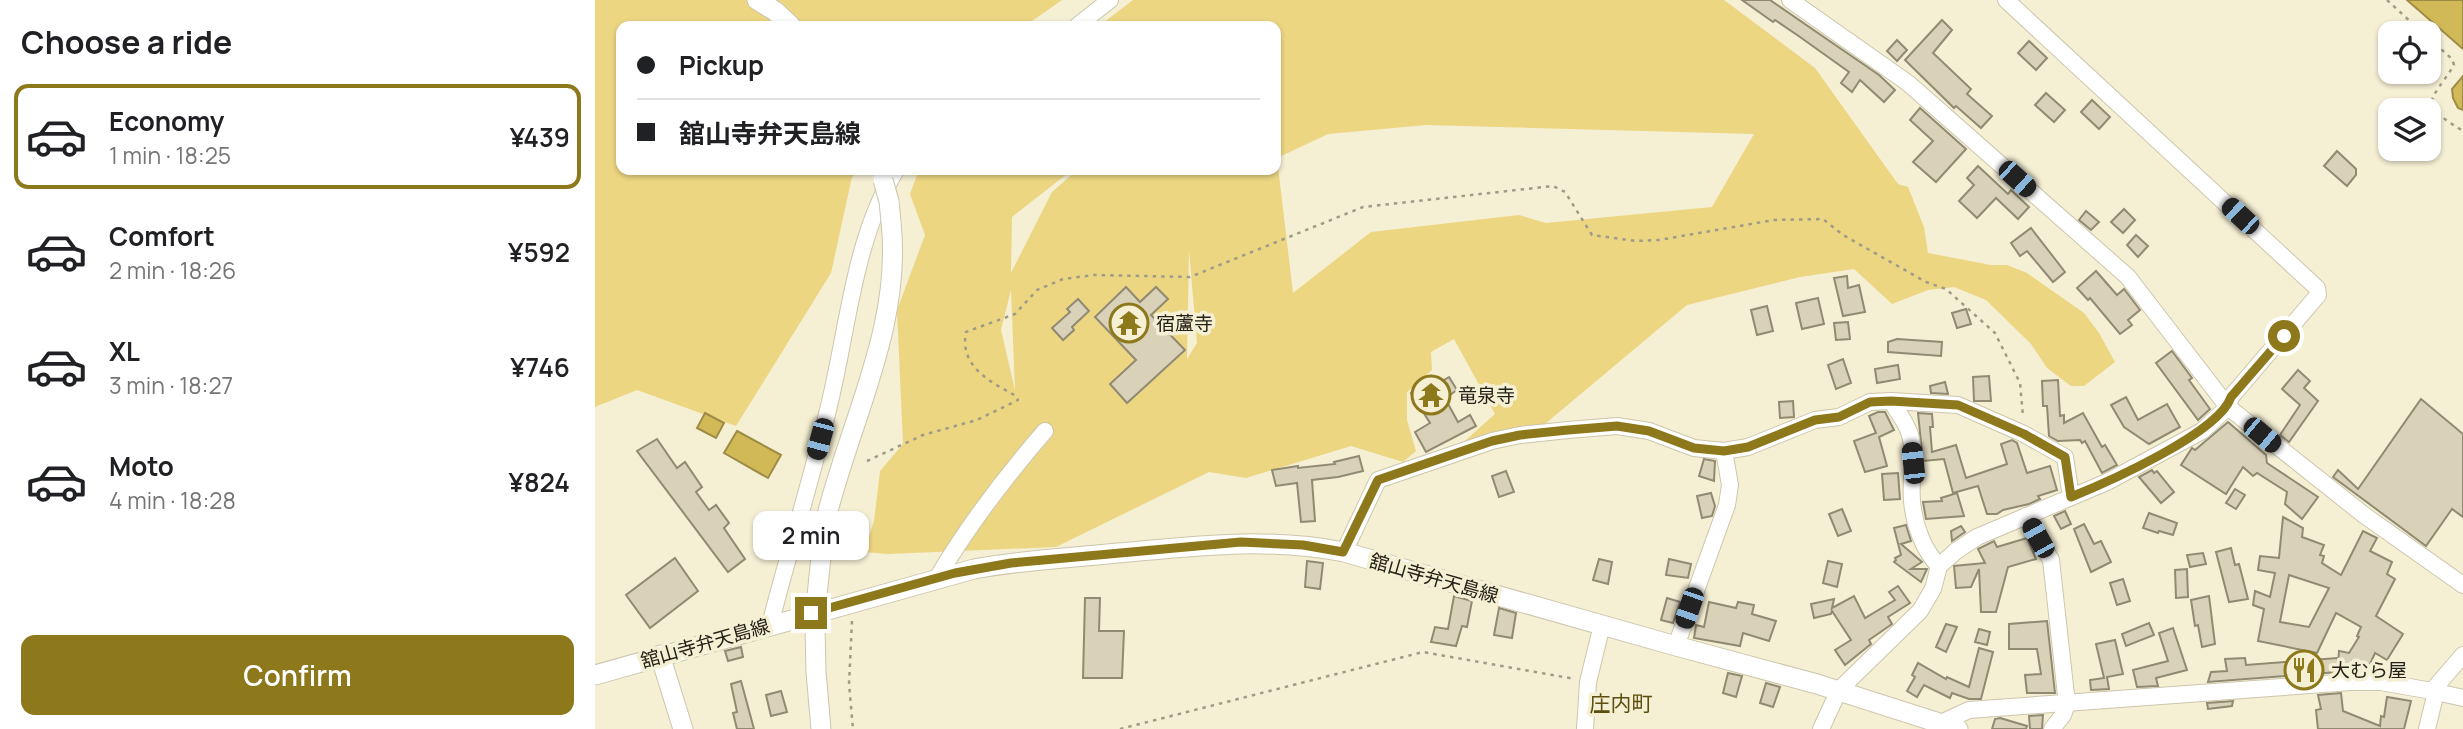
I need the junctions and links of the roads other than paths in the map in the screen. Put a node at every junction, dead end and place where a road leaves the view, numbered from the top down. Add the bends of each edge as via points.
1 (757, 0) edge
2 (1110, 0) edge
3 (1790, 0) edge
4 (2006, 0) edge
5 (786, 21) edge
6 (1083, 21) edge
7 (885, 175) edge
8 (886, 175) edge
9 (1891, 401) junction
10 (2228, 407) junction
11 (1045, 431) dead end
12 (1724, 451) junction
13 (2071, 497) junction
14 (2026, 516) junction
15 (1343, 552) junction
16 (1939, 566) junction
17 (937, 578) junction
18 (2463, 585) edge
19 (770, 625) junction
20 (1602, 625) junction
21 (1676, 646) junction
22 (2463, 654) edge
23 (660, 655) junction
24 (595, 675) edge
25 (1839, 690) junction
26 (2434, 691) junction
27 (2463, 698) edge
28 (2067, 704) junction
29 (1941, 727) edge
30 (683, 729) edge
31 (821, 729) edge
32 (1585, 729) edge
33 (1821, 729) edge
34 (2052, 729) edge
35 (2427, 729) edge

1 - 5 main road
2 - 6 street
3 - 10 street via 1908,83 2128,277
4 - 10 street via 2317,288 2318,295 2231,397
7 - 19 street via 858,266 827,414
8 - 31 main road, bridge via 893,259 885,328 828,514 817,596 816,683
9 - 12 street via 1870,402 1839,417 1815,420 1748,447
9 - 13 street via 1958,405 2024,434 2065,457
9 - 16 street via 1910,434 1912,502 1920,535
10 - 13 street via 2202,431
10 - 18 street via 2364,515
11 - 17 street via 1011,471
12 - 15 street via 1694,448 1649,431 1617,426 1492,441 1378,480
12 - 21 street via 1730,485 1727,505
13 - 14 street
14 - 16 street via 1977,537
14 - 28 street via 2051,560
15 - 17 main road, 舘山寺弁天島線 via 1282,543 1231,543 1011,563
15 - 20 main road, 舘山寺弁天島線
16 - 25 street via 1920,611
17 - 19 main road, 舘山寺弁天島線
19 - 23 main road, 舘山寺弁天島線
20 - 21 main road, 舘山寺弁天島線
20 - 32 street via 1588,682
21 - 25 main road, 舘山寺弁天島線
22 - 26 street
23 - 24 main road, 舘山寺弁天島線
23 - 30 main road
25 - 29 main road, 舘山寺弁天島線
25 - 33 street
26 - 27 street
26 - 28 street via 2366,682
26 - 35 street
28 - 29 street via 1969,710
28 - 34 street

